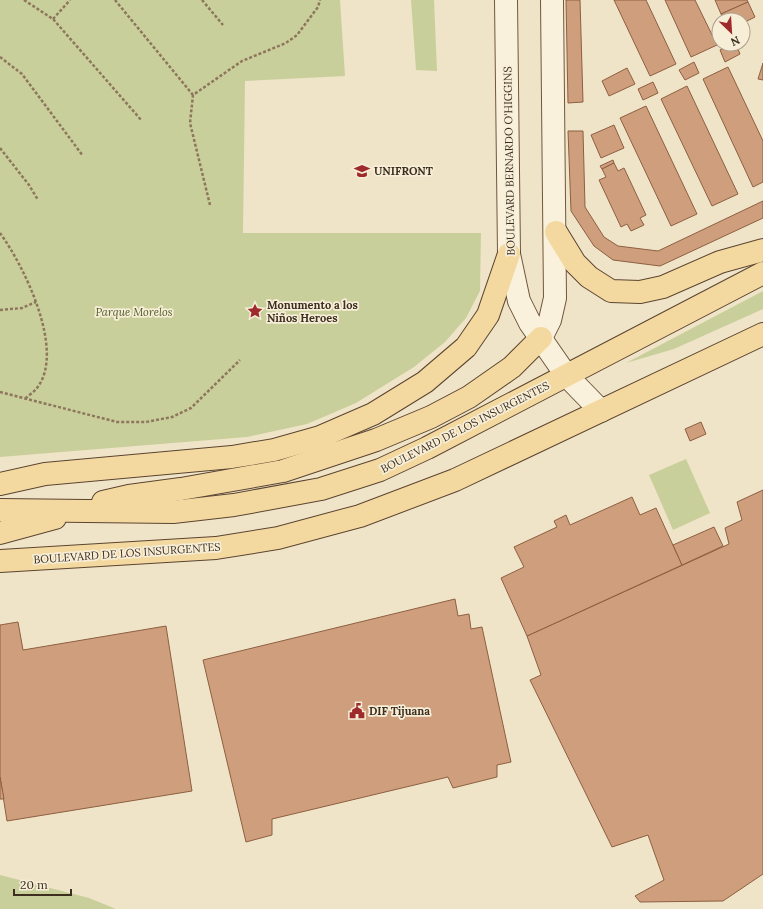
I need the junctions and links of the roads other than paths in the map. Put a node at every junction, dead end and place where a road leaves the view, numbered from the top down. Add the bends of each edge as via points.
1 (506, 0) edge
2 (552, 0) edge
3 (556, 232) junction
4 (763, 250) edge
5 (509, 254) junction
6 (763, 273) edge
7 (763, 334) edge
8 (541, 338) junction
9 (566, 375) junction
10 (601, 411) junction
11 (0, 484) edge
12 (0, 510) edge
13 (81, 510) junction
14 (0, 533) edge
15 (0, 560) edge

1 - 5 main road, BOULEVARD BERNARDO O'HIGGINS
2 - 3 main road
3 - 4 main road via 575,263 589,277 611,291 640,292 663,287 720,262
3 - 8 main road via 555,298 550,320
5 - 8 main road, BOULEVARD BERNARDO O'HIGGINS via 519,301
5 - 11 main road via 488,315 466,347 425,382 373,414 320,437 274,450 232,457 45,474
6 - 9 main road, BOULEVARD DE LOS INSURGENTES
7 - 10 main road, BOULEVARD DE LOS INSURGENTES
8 - 9 main road, BOULEVARD BERNARDO O'HIGGINS
8 - 13 main road via 512,367 469,397 431,417 376,440 283,471 129,496
9 - 10 main road, BOULEVARD BERNARDO O'HIGGINS
9 - 13 main road, BOULEVARD DE LOS INSURGENTES via 434,445 380,470 321,488 234,505 173,512
10 - 15 main road, BOULEVARD DE LOS INSURGENTES via 455,480 360,516 278,538 190,551
12 - 13 main road, BOULEVARD DE LOS INSURGENTES
13 - 14 main road

